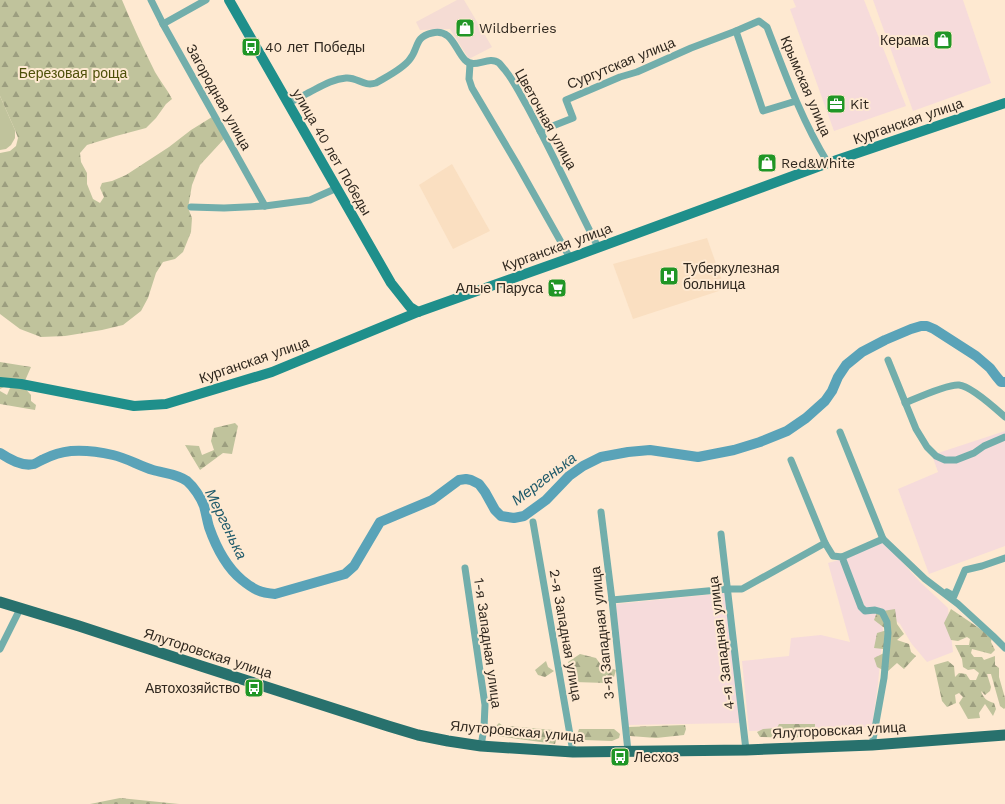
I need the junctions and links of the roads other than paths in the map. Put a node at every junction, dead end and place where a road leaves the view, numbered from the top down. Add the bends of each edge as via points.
1 (151, 0) edge
2 (206, 0) edge
3 (229, 0) edge
4 (163, 24) junction
5 (736, 31) junction
6 (470, 64) junction
7 (796, 101) junction
8 (288, 102) junction
9 (1005, 103) edge
10 (540, 131) junction
11 (828, 163) junction
12 (337, 188) junction
13 (265, 206) junction
14 (191, 208) dead end
15 (598, 247) junction
16 (570, 258) junction
17 (418, 312) junction
18 (888, 360) dead end
19 (0, 382) edge
20 (905, 403) junction
21 (1005, 417) edge
22 (840, 432) dead end
23 (1005, 437) edge
24 (791, 460) dead end
25 (601, 512) dead end
26 (533, 522) dead end
27 (721, 534) dead end
28 (883, 539) junction
29 (825, 543) junction
30 (842, 557) junction
31 (1005, 558) edge
32 (465, 568) dead end
33 (925, 579) junction
34 (728, 589) junction
35 (612, 600) junction
36 (0, 602) edge
37 (20, 609) junction
38 (1005, 648) edge
39 (0, 649) edge
40 (1005, 735) edge
41 (872, 745) junction
42 (481, 746) junction
43 (746, 750) junction
44 (628, 751) junction
45 (573, 752) junction

1 - 4 street, Загородная улица
2 - 4 street
3 - 8 main road, улица 40 лет Победы
4 - 13 street, Загородная улица
5 - 7 street, Крымская улица via 759,21 767,27
5 - 7 street via 763,111
5 - 10 street, Сургутская улица via 566,100 573,118
6 - 8 street via 464,60 447,35 432,33 421,38 405,65 376,83 370,85 352,78 333,80
6 - 10 street, Цветочная улица via 490,60 498,63 510,76
6 - 16 street via 469,79 472,88
7 - 11 street, Крымская улица
8 - 12 main road, улица 40 лет Победы
9 - 11 main road, Курганская улица
10 - 15 street, Цветочная улица
11 - 15 main road, Курганская улица
12 - 13 street via 310,200
12 - 17 main road, улица 40 лет Победы via 391,284 410,307
13 - 14 street
15 - 16 main road, Курганская улица
16 - 17 main road, Курганская улица
17 - 19 main road, Курганская улица via 272,372 166,404 134,406
18 - 20 street
20 - 21 street via 947,386 959,385 969,388
20 - 23 street via 927,447 936,456 945,460 956,460
22 - 28 street
24 - 29 street
25 - 35 street, 3-я Западная улица
26 - 45 street, 2-я Западная улица
27 - 34 street, 4-я Западная улица
28 - 30 street
28 - 33 street
29 - 30 street via 833,556
29 - 34 street via 742,589
30 - 41 street via 860,607 865,611 882,612 888,622 884,678
31 - 33 street via 965,570 954,596
32 - 42 street, 1-я Западная улица via 485,705
33 - 38 street via 958,604
34 - 35 street
34 - 43 street, 4-я Западная улица
35 - 44 street, 3-я Западная улица
36 - 37 main road, Ялуторовская улица
37 - 39 street
37 - 42 main road, Ялуторовская улица via 418,735
40 - 41 main road, Ялуторовская улица
41 - 43 main road, Ялуторовская улица
42 - 45 main road, Ялуторовская улица
43 - 44 main road, Ялуторовская улица
44 - 45 main road, Ялуторовская улица

